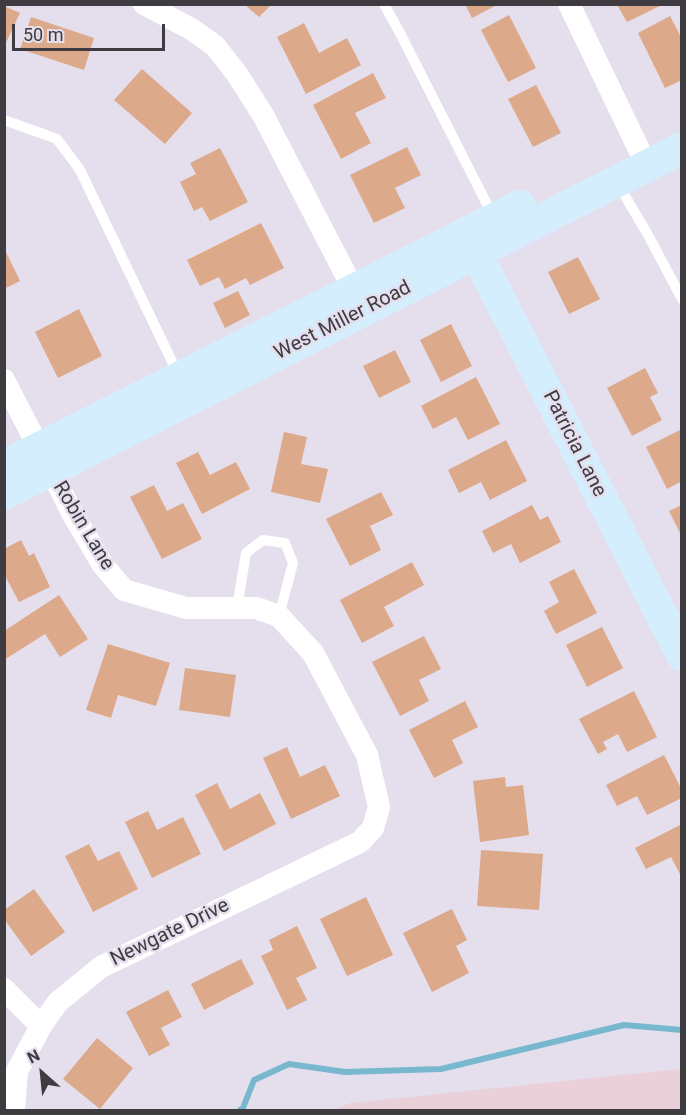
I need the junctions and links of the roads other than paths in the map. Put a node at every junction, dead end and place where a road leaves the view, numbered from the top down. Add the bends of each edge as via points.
1 (144, 4) edge
2 (384, 4) edge
3 (569, 4) edge
4 (4, 120) edge
5 (681, 124) edge
6 (681, 148) edge
7 (642, 156) junction
8 (616, 181) junction
9 (479, 235) junction
10 (681, 299) edge
11 (359, 300) junction
12 (180, 377) junction
13 (4, 380) edge
14 (45, 459) junction
15 (4, 466) edge
16 (4, 494) edge
17 (237, 608) junction
18 (279, 616) junction
19 (681, 655) edge
20 (4, 989) edge
21 (41, 1026) junction
22 (14, 1110) edge

1 - 11 street via 215,46 237,74 263,115
2 - 9 lane via 401,35
3 - 7 street
4 - 12 lane via 57,139 80,170
5 - 7 main road, West Miller Road
6 - 7 main road, West Miller Road
7 - 8 main road, West Miller Road
7 - 9 main road, West Miller Road
8 - 9 main road, West Miller Road
8 - 10 lane
9 - 11 main road, West Miller Road
9 - 19 main road, Patricia Lane
11 - 12 main road, West Miller Road
11 - 14 main road, West Miller Road
12 - 14 main road, West Miller Road
13 - 14 street, Robin Lane
14 - 15 main road, West Miller Road
14 - 16 main road, West Miller Road
14 - 17 street, Robin Lane via 103,565 124,590 186,608
17 - 18 street, Robin Lane via 256,608
17 - 18 lane via 246,553 263,540 285,543 293,563
18 - 21 street, Newgate Drive via 313,653 367,755 379,807 373,828 360,842 101,967 58,1002
20 - 21 street
21 - 22 street, Newgate Drive via 17,1071

